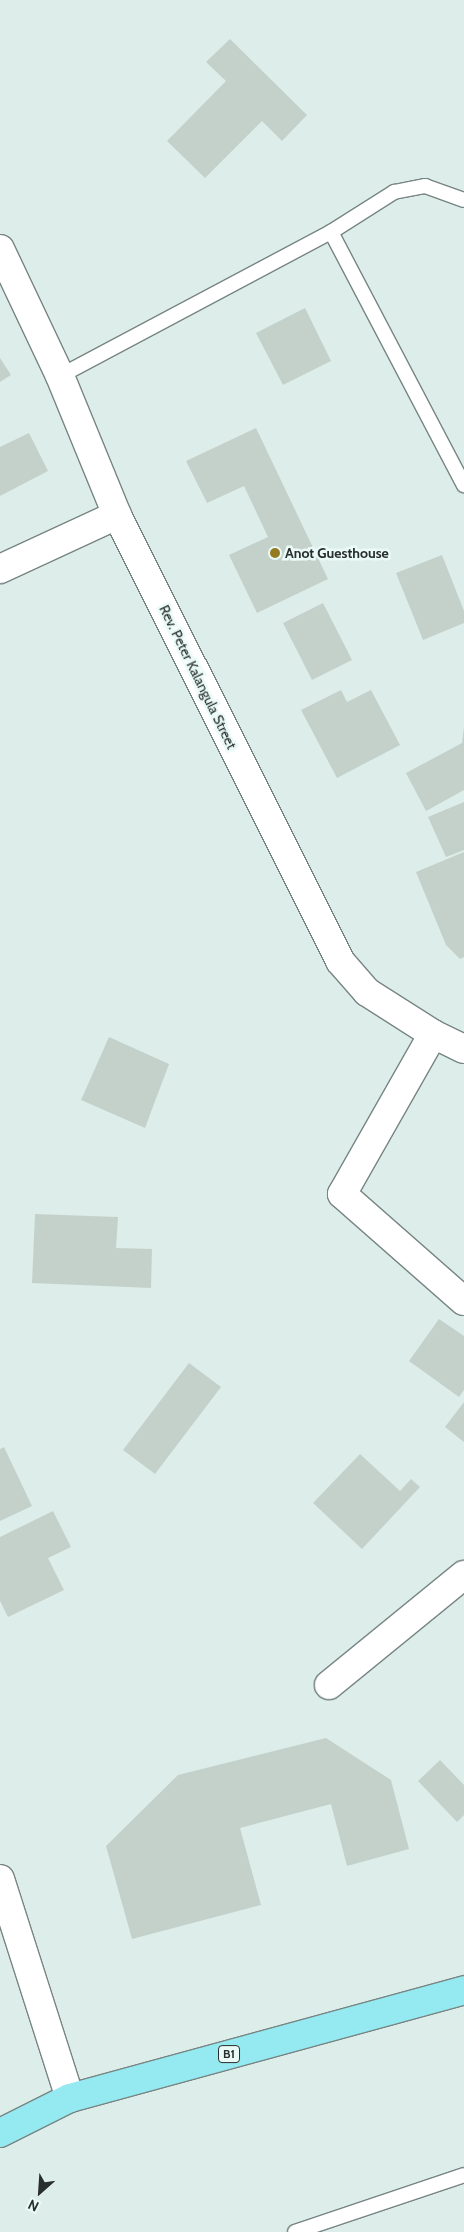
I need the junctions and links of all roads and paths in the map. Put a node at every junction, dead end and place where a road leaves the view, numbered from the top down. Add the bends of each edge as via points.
1 (464, 200) edge
2 (331, 232) junction
3 (0, 249) edge
4 (60, 376) junction
5 (464, 485) edge
6 (117, 514) junction
7 (0, 569) edge
8 (433, 1034) junction
9 (464, 1049) edge
10 (464, 1301) edge
11 (464, 1575) edge
12 (329, 1684) dead end
13 (0, 1879) edge
14 (464, 1990) edge
15 (70, 2098) junction
16 (0, 2133) edge
17 (464, 2175) edge
18 (298, 2232) edge

1 - 2 lane via 425,186 394,192
2 - 4 lane
2 - 5 lane
3 - 4 street, Rev. Peter Kalangula Street
4 - 6 street, Rev. Peter Kalangula Street
6 - 7 street
6 - 8 street, Rev. Peter Kalangula Street via 340,962 367,992
8 - 9 street, Rev. Peter Kalangula Street
8 - 10 street via 342,1194
11 - 12 street
13 - 15 street
14 - 15 main road, B1
15 - 16 main road, B1
17 - 18 lane

